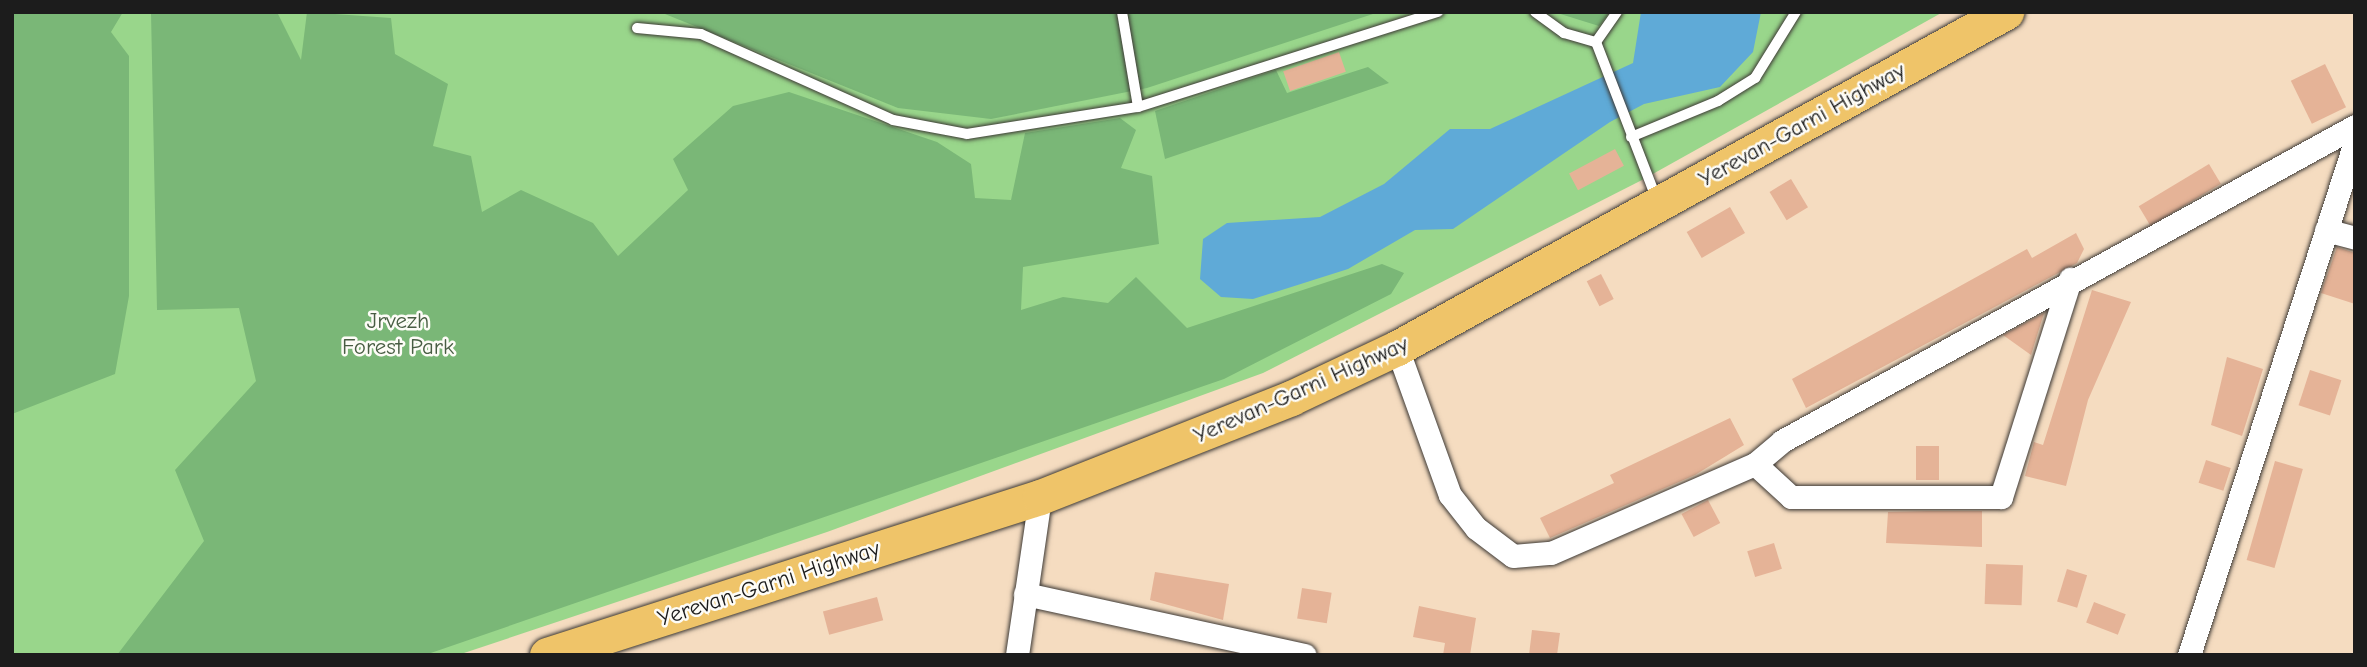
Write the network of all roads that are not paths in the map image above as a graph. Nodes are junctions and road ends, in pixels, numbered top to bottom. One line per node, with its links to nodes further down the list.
1 (1122, 12): 9 (lane)
2 (1438, 12): 9 (lane)
3 (1535, 12): 8 (lane)
4 (1617, 12): 8 (lane)
5 (1796, 12): 11 (lane)
6 (2006, 12): 13 (main road, Yerevan-Garni Highway)
7 (636, 28): 9 (lane)
8 (1596, 42): 11 (lane)
9 (1138, 107)
10 (2355, 126): 16 (street)
11 (1631, 137): 13 (lane)
12 (2355, 142): 14 (street)
13 (1660, 205): 17 (main road, Yerevan-Garni Highway)
14 (2326, 230): 15 (street); 24 (street)
15 (2355, 238)
16 (2070, 279): 18 (street); 18 (street)
17 (1397, 348): 18 (street); 19 (main road, Yerevan-Garni Highway)
18 (1755, 464)
19 (1040, 497): 20 (street); 21 (main road, Yerevan-Garni Highway)
20 (1025, 594): 22 (street); 23 (street)
21 (547, 655)
22 (1017, 655)
23 (1304, 655)
24 (2189, 655)

